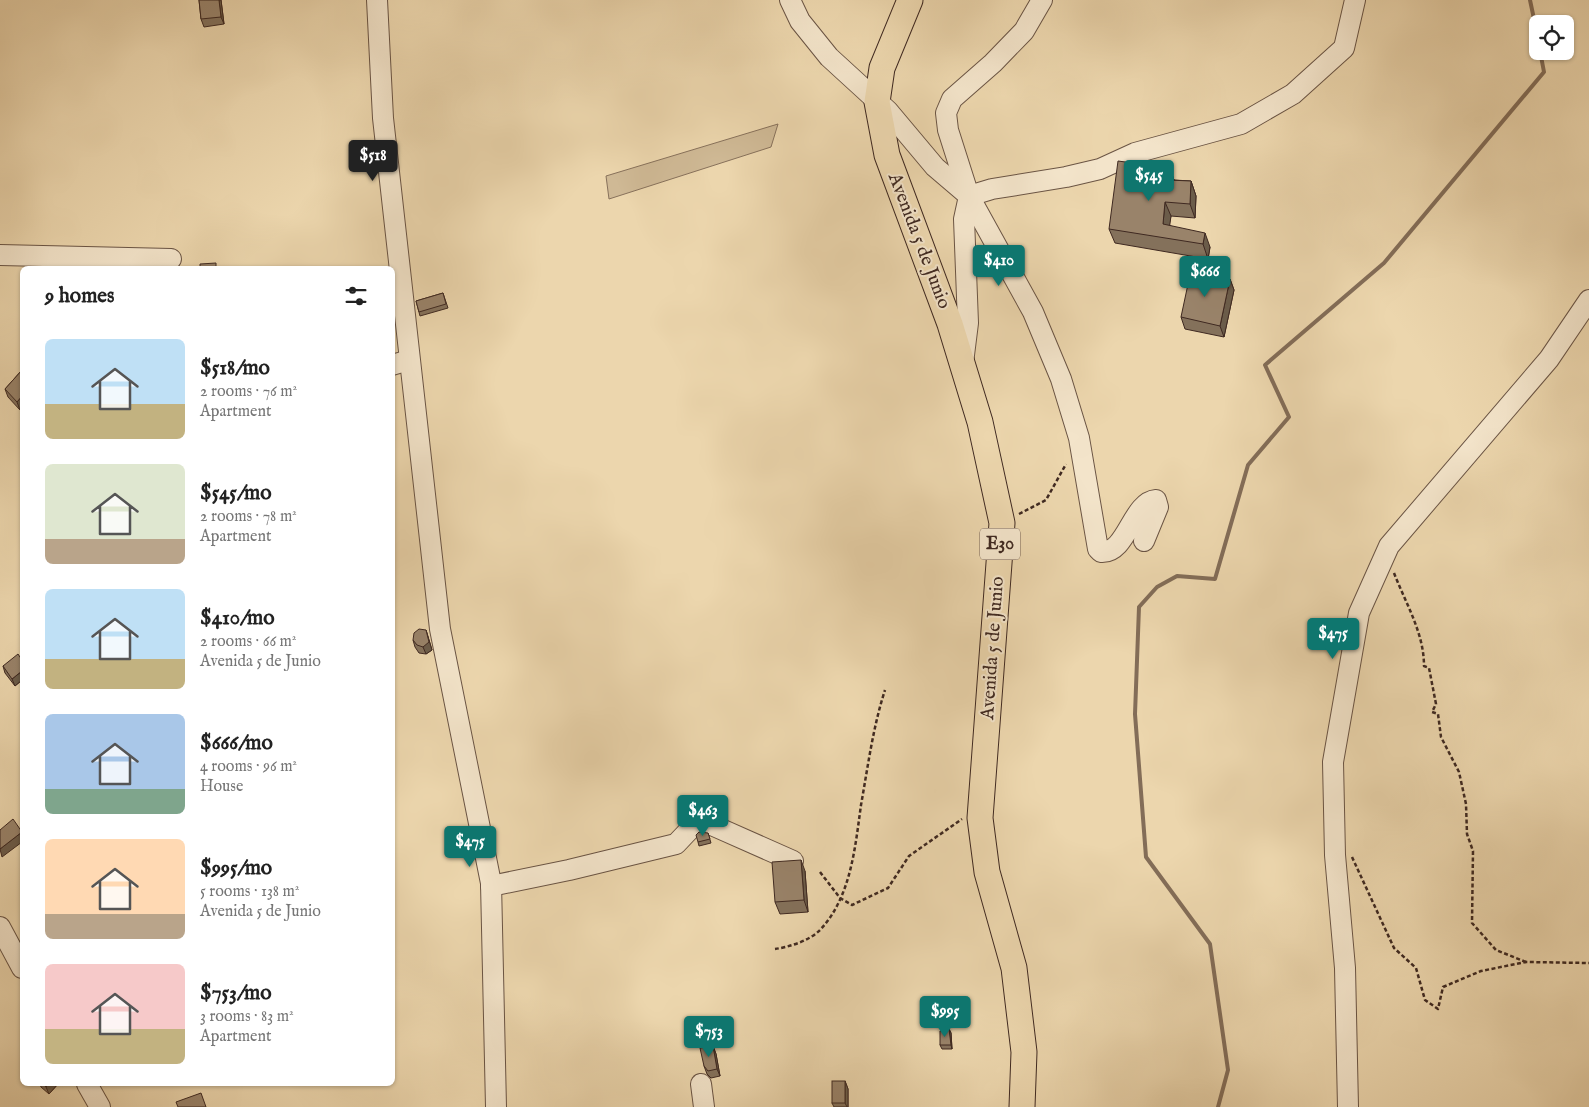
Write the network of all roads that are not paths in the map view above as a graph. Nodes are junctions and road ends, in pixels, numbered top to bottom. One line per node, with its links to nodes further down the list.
1 (377, 0): 10 (street)
2 (790, 0): 6 (street)
3 (910, 0): 6 (main road, Avenida 5 de Junio / E30)
4 (1042, 0): 7 (street)
5 (1355, 0): 7 (street)
6 (877, 102): 7 (street); 14 (main road, Avenida 5 de Junio / E30)
7 (969, 196): 14 (street); 15 (street)
8 (0, 255): 9 (street)
9 (171, 259)
10 (394, 266)
11 (395, 281): 13 (street)
12 (1589, 300): 26 (street)
13 (401, 362): 17 (street)
14 (963, 366): 25 (main road, Avenida 5 de Junio / E30)
15 (1144, 541)
16 (793, 861): 17 (street)
17 (491, 886): 23 (street)
18 (0, 927): 19 (street)
19 (20, 964)
20 (701, 1084): 24 (street)
21 (88, 1086): 22 (street)
22 (100, 1107)
23 (496, 1107)
24 (704, 1107)
25 (1022, 1107)
26 (1348, 1107)

